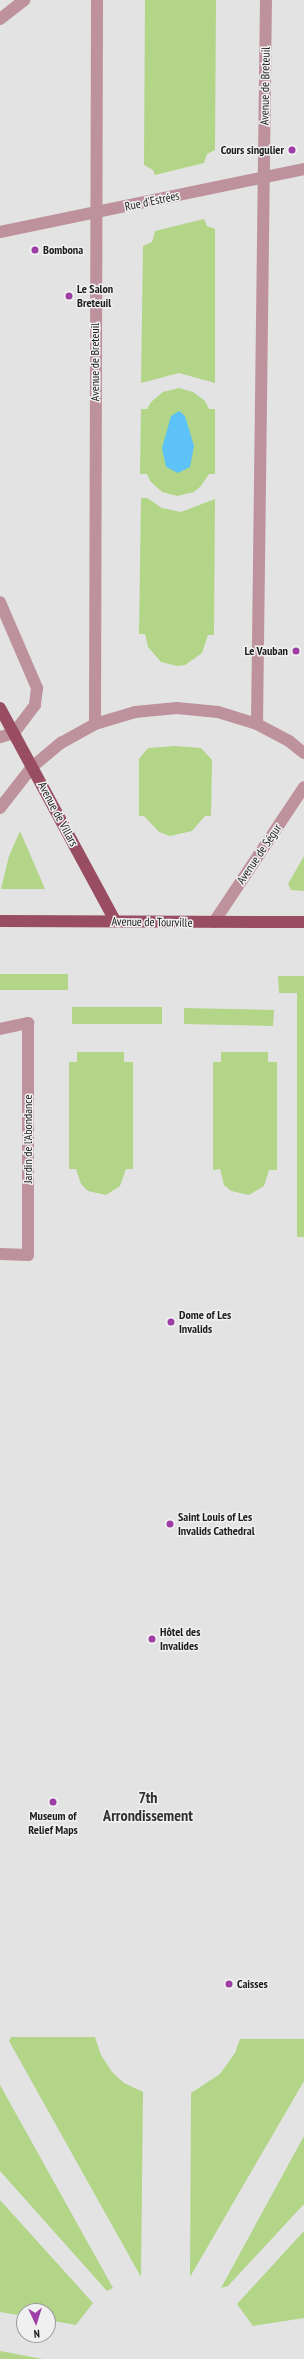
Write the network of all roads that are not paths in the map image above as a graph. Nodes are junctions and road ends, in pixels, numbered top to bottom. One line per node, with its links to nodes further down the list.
1 (24, 0): 4 (street)
2 (97, 0): 7 (street, Avenue de Breteuil)
3 (266, 0): 6 (street, Avenue de Breteuil)
4 (0, 19)
5 (304, 169): 6 (street, Rue d'Estrées)
6 (264, 177): 7 (street, Rue d'Estrées); 12 (street, Avenue de Breteuil)
7 (95, 212): 8 (street, Rue d'Estrées); 11 (street, Avenue de Breteuil)
8 (0, 232)
9 (0, 602): 13 (street)
10 (0, 708): 13 (main road, Avenue de Villars)
11 (95, 724): 12 (street); 16 (street)
12 (257, 724): 15 (street)
13 (14, 733): 14 (street); 16 (main road, Avenue de Villars)
14 (0, 738)
15 (304, 753)
16 (32, 767): 18 (street); 20 (main road, Avenue de Villars)
17 (304, 786): 21 (street, Avenue de Ségur)
18 (0, 808)
19 (0, 920): 20 (main road, Avenue de Tourville)
20 (115, 921): 21 (main road, Avenue de Tourville)
21 (214, 922): 22 (main road, Avenue de Tourville)
22 (304, 922)
23 (0, 1028): 24 (street, Jardin de l'Abondance)
24 (0, 1254)

